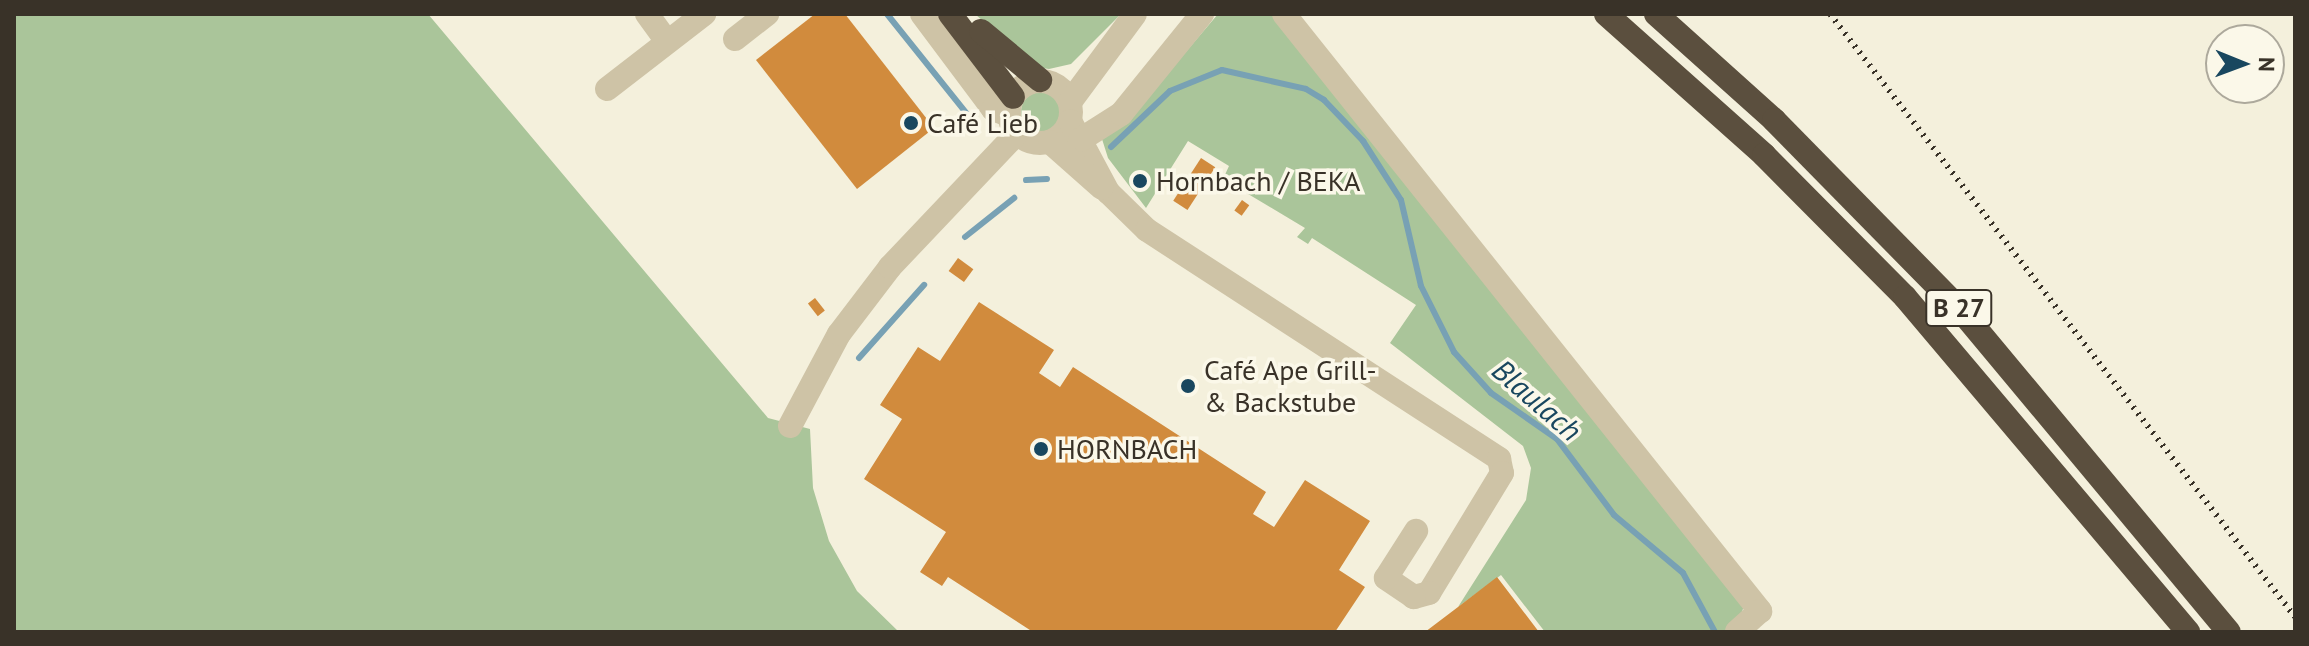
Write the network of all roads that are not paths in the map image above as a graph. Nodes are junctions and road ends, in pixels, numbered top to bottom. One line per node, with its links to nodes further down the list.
1 (647, 14): 15 (street)
2 (704, 14): 15 (street)
3 (767, 14): 13 (street)
4 (922, 14): 5 (street); 18 (street)
5 (933, 14)
6 (950, 14): 18 (highway)
7 (966, 14): 16 (highway)
8 (1135, 14): 14 (street)
9 (1202, 14): 19 (street)
10 (1284, 14): 24 (street)
11 (1606, 14): 25 (highway, B 27)
12 (1656, 14): 26 (highway, B 27)
13 (735, 39)
14 (1112, 40): 16 (street); 19 (street)
15 (667, 42): 17 (street)
16 (1046, 81): 18 (street); 19 (street)
17 (607, 89)
18 (1013, 115): 20 (street); 22 (street)
19 (1073, 121): 20 (street); 21 (street)
20 (1050, 142): 21 (street)
21 (1108, 192): 23 (street)
22 (790, 426)
23 (1416, 531)
24 (1737, 632)
25 (2188, 632)
26 (2229, 632)

